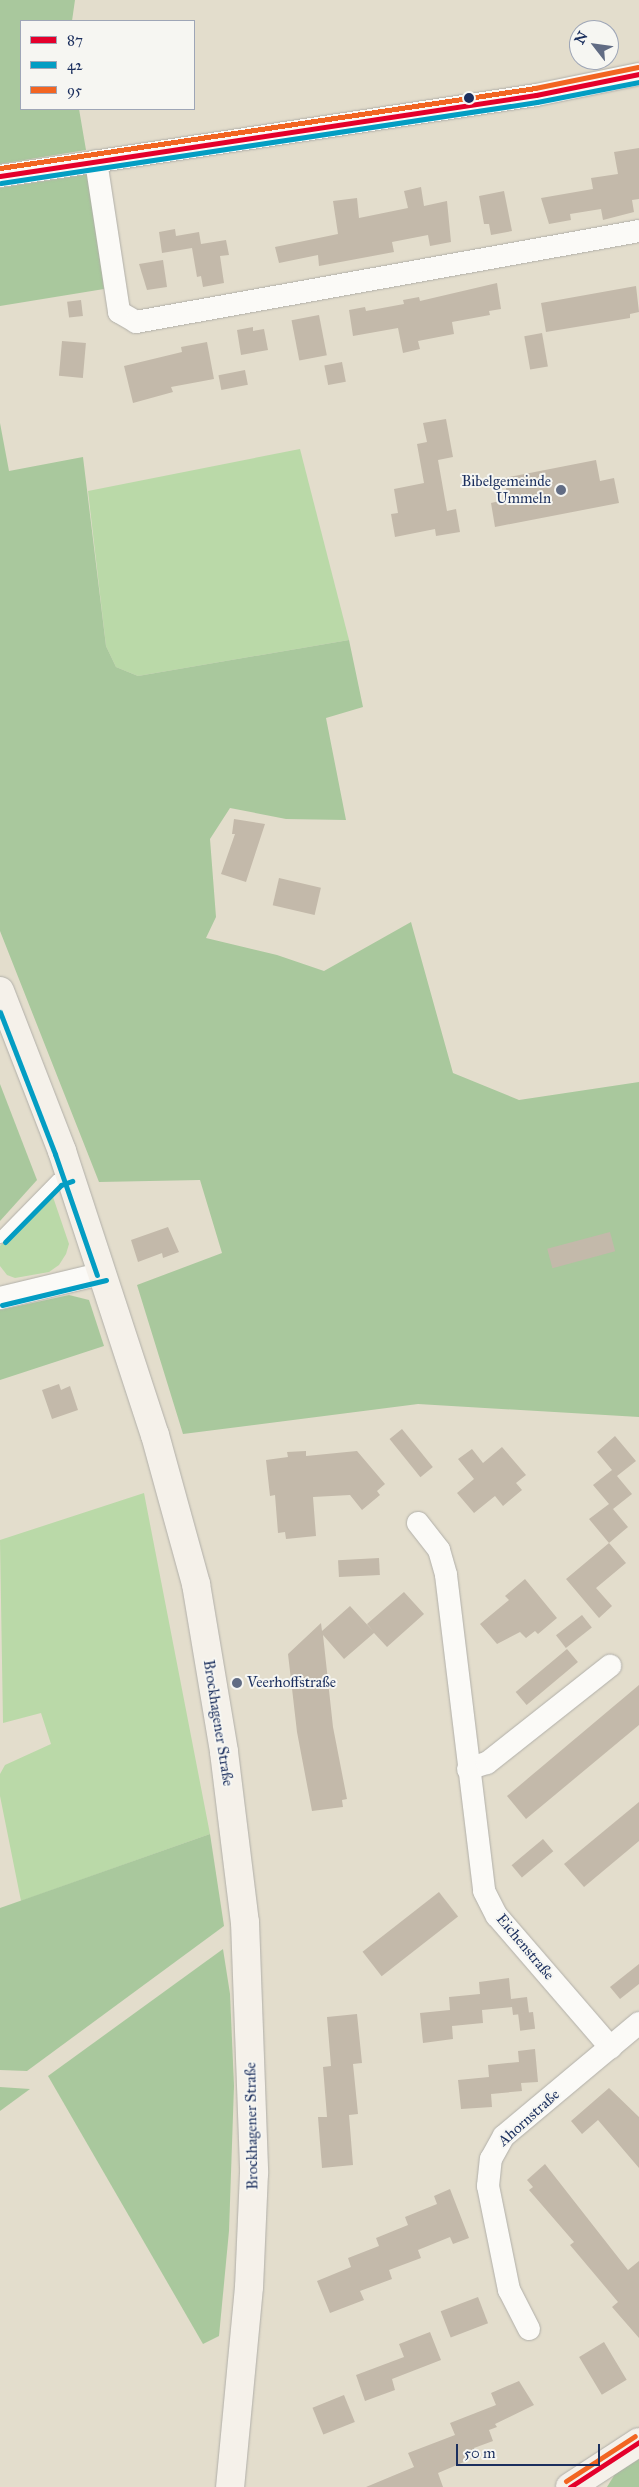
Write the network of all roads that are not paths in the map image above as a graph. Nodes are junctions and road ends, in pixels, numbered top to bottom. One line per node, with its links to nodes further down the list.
1 (639, 74): 2 (street)
2 (96, 161): 3 (street); 4 (street)
3 (0, 176)
4 (639, 231)
5 (0, 991): 6 (main road, Brockhagener Straße)
6 (69, 1174): 7 (lane); 8 (main road, Brockhagener Straße)
7 (0, 1237)
8 (104, 1273): 9 (street); 18 (main road, Brockhagener Straße)
9 (0, 1298)
10 (418, 1523): 12 (street, Eichenstraße)
11 (610, 1666): 12 (street)
12 (468, 1769): 14 (street, Eichenstraße)
13 (639, 2023): 14 (street, Ahornstraße)
14 (610, 2048): 15 (street, Ahornstraße)
15 (529, 2329)
16 (639, 2442): 17 (main road)
17 (578, 2485)
18 (230, 2487)

